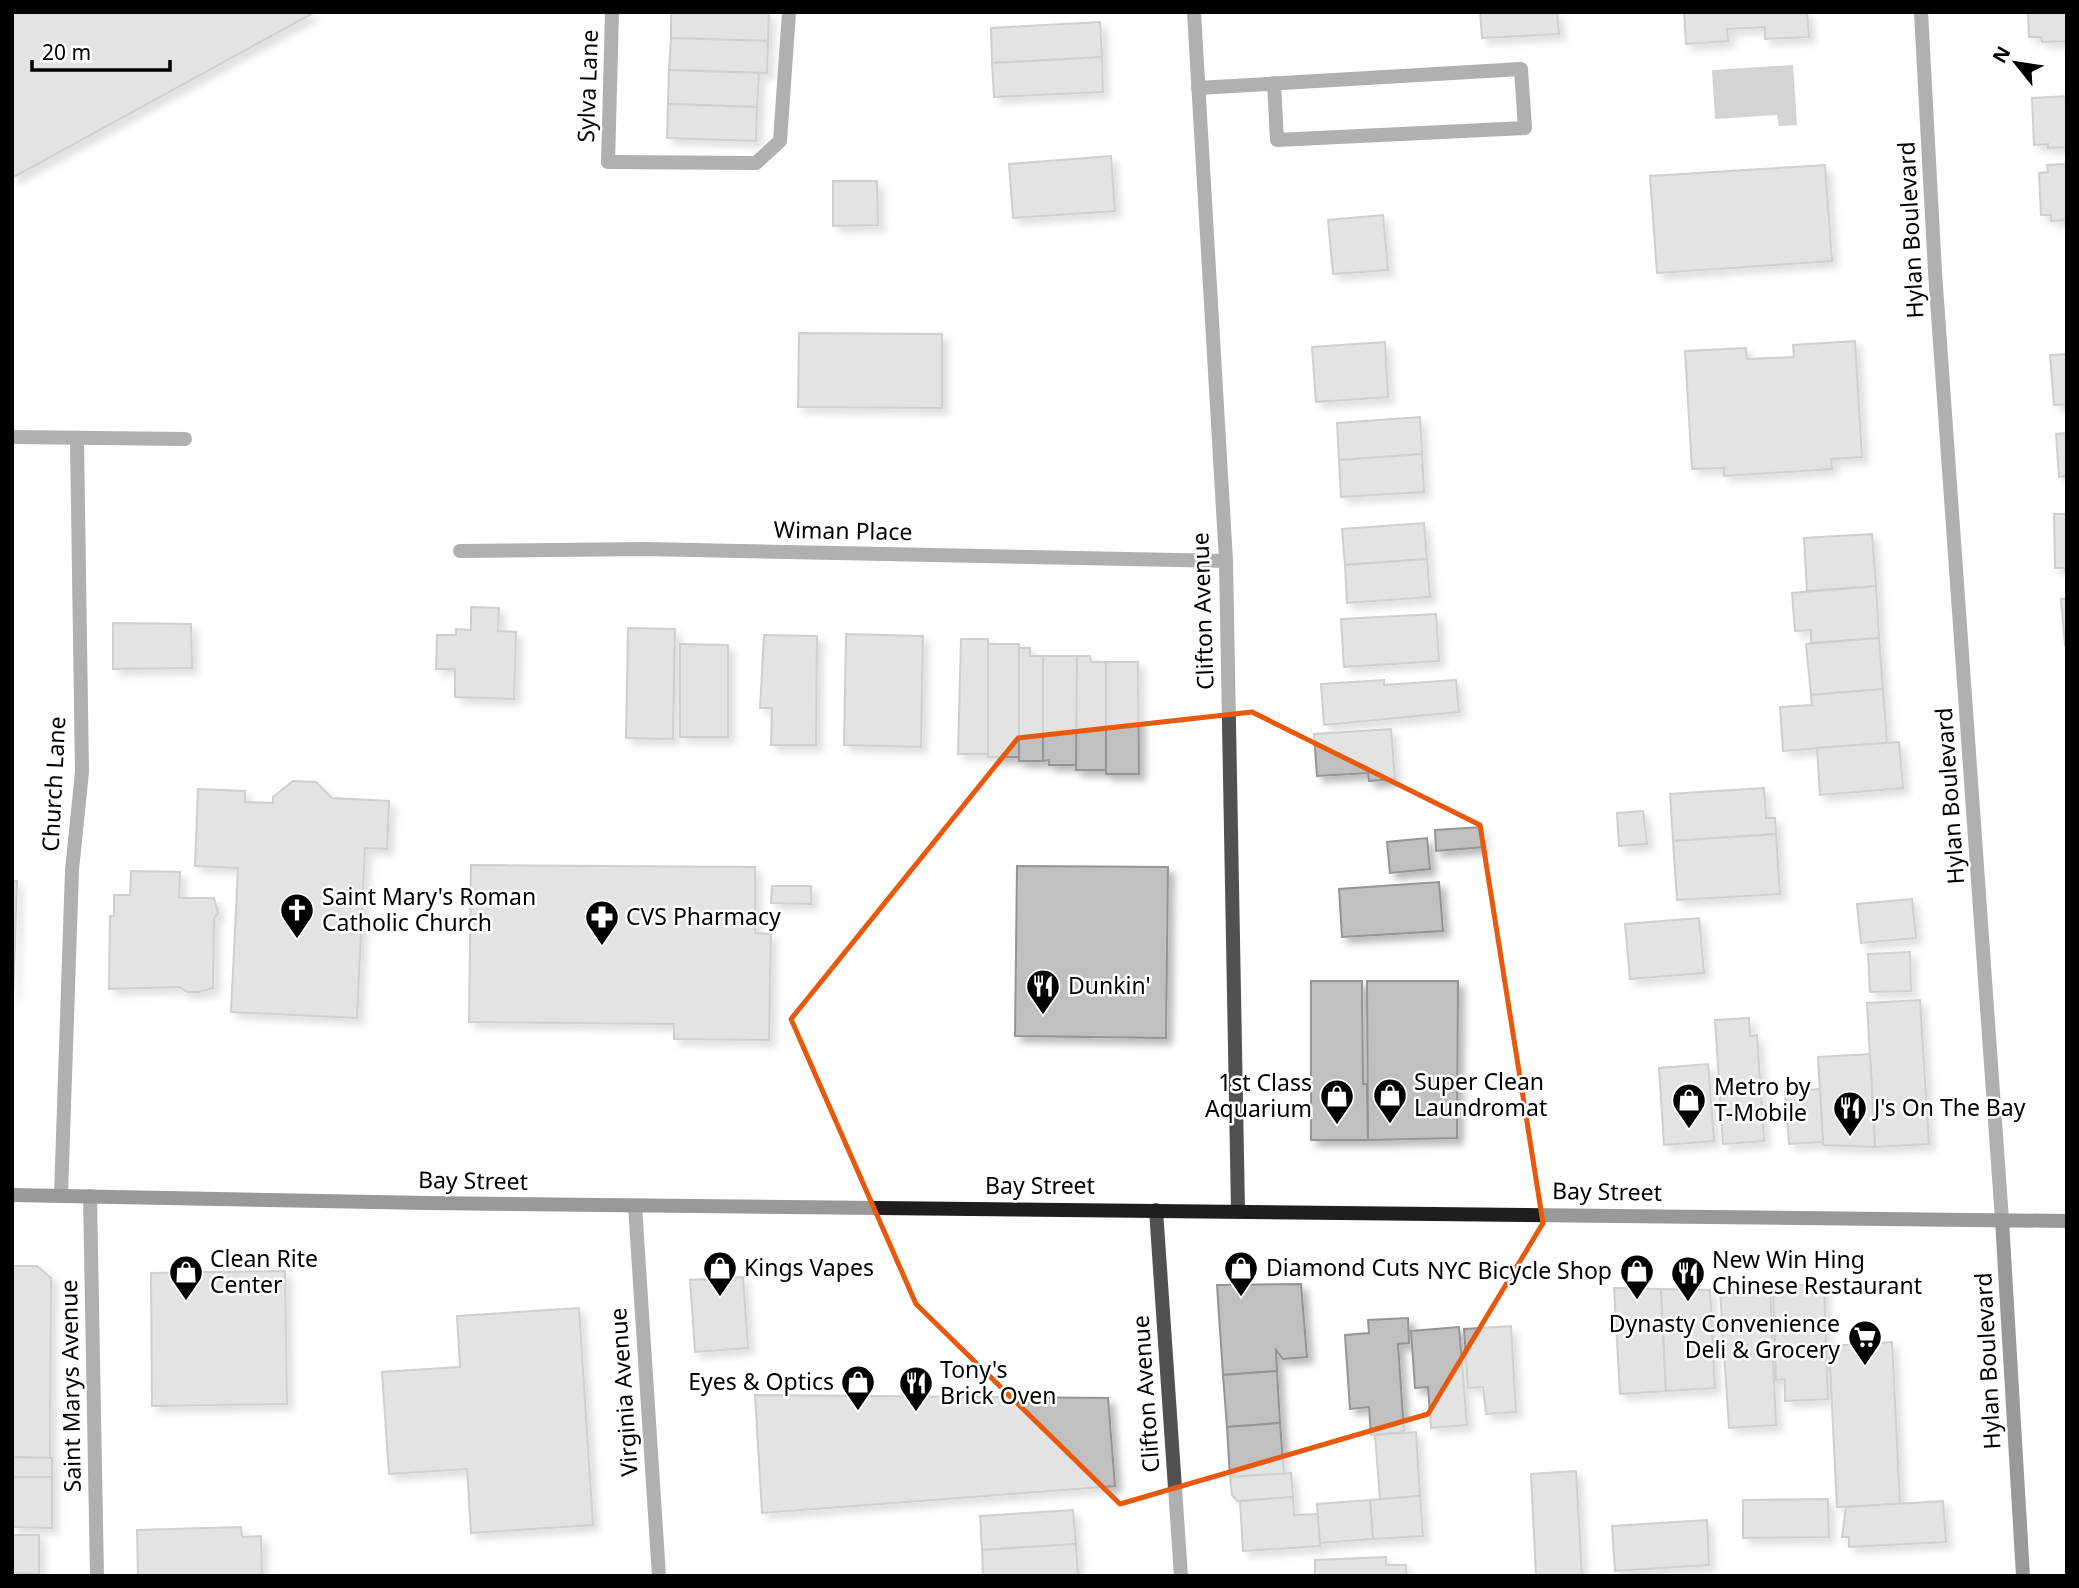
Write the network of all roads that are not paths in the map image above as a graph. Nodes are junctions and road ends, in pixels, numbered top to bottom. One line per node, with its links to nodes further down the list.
1 (612, 12): 2 (street, Sylva Lane)
2 (789, 12)
3 (1194, 12): 6 (street, Clifton Avenue)
4 (1921, 12): 18 (street, Hylan Boulevard)
5 (1274, 83): 5 (street); 6 (street)
6 (1198, 88): 11 (street, Clifton Avenue)
7 (12, 437): 9 (street)
8 (185, 439): 9 (street)
9 (77, 440): 13 (street, Church Lane)
10 (460, 551): 11 (street, Wiman Place)
11 (1226, 561): 17 (street, Clifton Avenue)
12 (12, 1195): 13 (main road, Bay Street)
13 (61, 1195): 14 (main road, Bay Street)
14 (90, 1196): 15 (main road, Bay Street); 20 (street, Saint Marys Avenue)
15 (635, 1206): 16 (main road, Bay Street); 21 (street, Virginia Avenue)
16 (1156, 1210): 17 (main road, Bay Street); 22 (street, Clifton Avenue)
17 (1238, 1210): 18 (main road, Bay Street)
18 (2002, 1220): 19 (main road, Bay Street); 23 (main road, Hylan Boulevard)
19 (2067, 1221)
20 (97, 1576)
21 (659, 1576)
22 (1181, 1576)
23 (2023, 1576)

